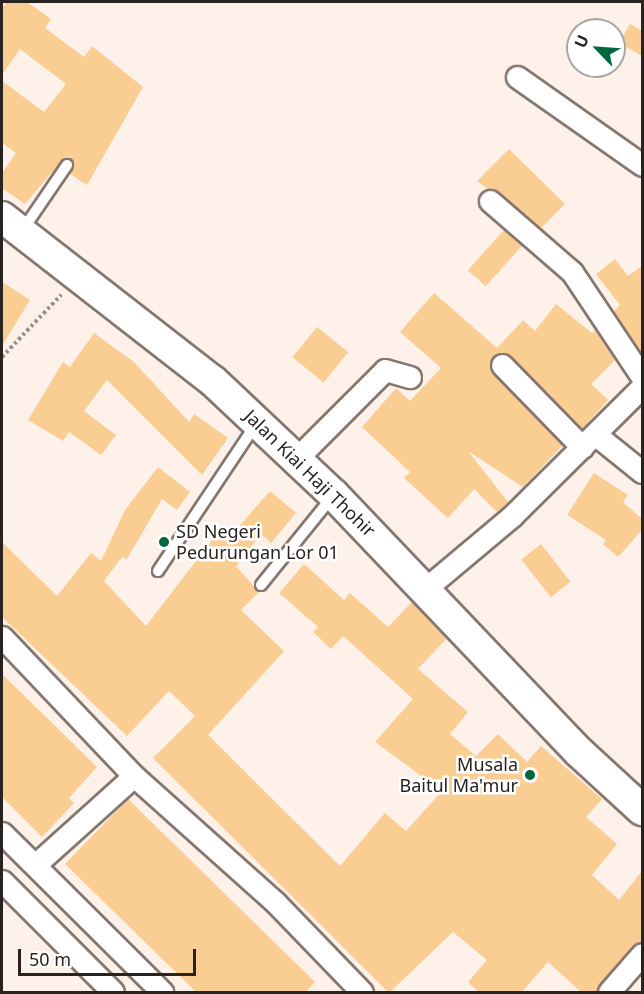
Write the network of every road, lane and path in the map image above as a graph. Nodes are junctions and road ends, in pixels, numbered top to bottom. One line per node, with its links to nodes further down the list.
1 (517, 77): 3 (street)
2 (67, 165): 5 (lane)
3 (642, 165)
4 (490, 201): 10 (street)
5 (12, 224): 6 (street, Jalan Kiai Haji Thohir)
6 (78, 277): 7 (path); 12 (street, Jalan Kiai Haji Thohir)
7 (2, 357)
8 (502, 365): 13 (street)
9 (410, 377): 14 (street)
10 (642, 377)
11 (642, 387): 13 (street)
12 (257, 422): 14 (street, Jalan Kiai Haji Thohir); 17 (lane)
13 (589, 441): 15 (street); 19 (street)
14 (297, 458): 16 (street, Jalan Kiai Haji Thohir)
15 (642, 472)
16 (334, 495): 18 (lane); 19 (street, Jalan Kiai Haji Thohir)
17 (158, 571)
18 (261, 585)
19 (425, 589): 22 (street, Jalan Kiai Haji Thohir)
20 (2, 637): 21 (street)
21 (134, 776): 24 (street); 27 (street)
22 (642, 810)
23 (2, 833): 24 (street)
24 (35, 865): 29 (street)
25 (2, 881): 28 (street)
26 (642, 954): 30 (street)
27 (358, 992)
28 (113, 993)
29 (162, 993)
30 (609, 993)

